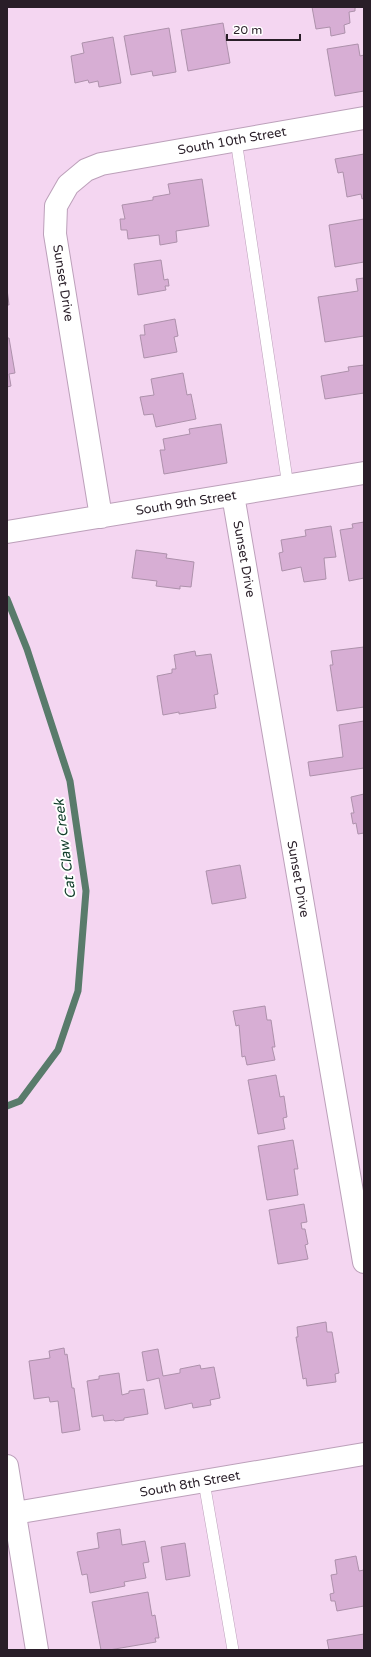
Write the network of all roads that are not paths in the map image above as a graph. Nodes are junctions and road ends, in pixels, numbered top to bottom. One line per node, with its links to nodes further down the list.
1 (364, 118): 2 (street, South 10th Street)
2 (236, 140): 3 (street, South 10th Street); 5 (lane)
3 (101, 164): 7 (street, Sunset Drive)
4 (364, 473): 5 (street, South 9th Street)
5 (288, 486): 6 (street, South 9th Street)
6 (233, 495): 7 (street, South 9th Street); 9 (street, Sunset Drive)
7 (101, 516): 8 (street, South 9th Street)
8 (7, 532)
9 (364, 1262)
10 (364, 1454): 12 (street, South 8th Street)
11 (7, 1466): 13 (street)
12 (204, 1482): 13 (street, South 8th Street); 15 (lane)
13 (15, 1513): 14 (street)
14 (37, 1650)
15 (233, 1650)

